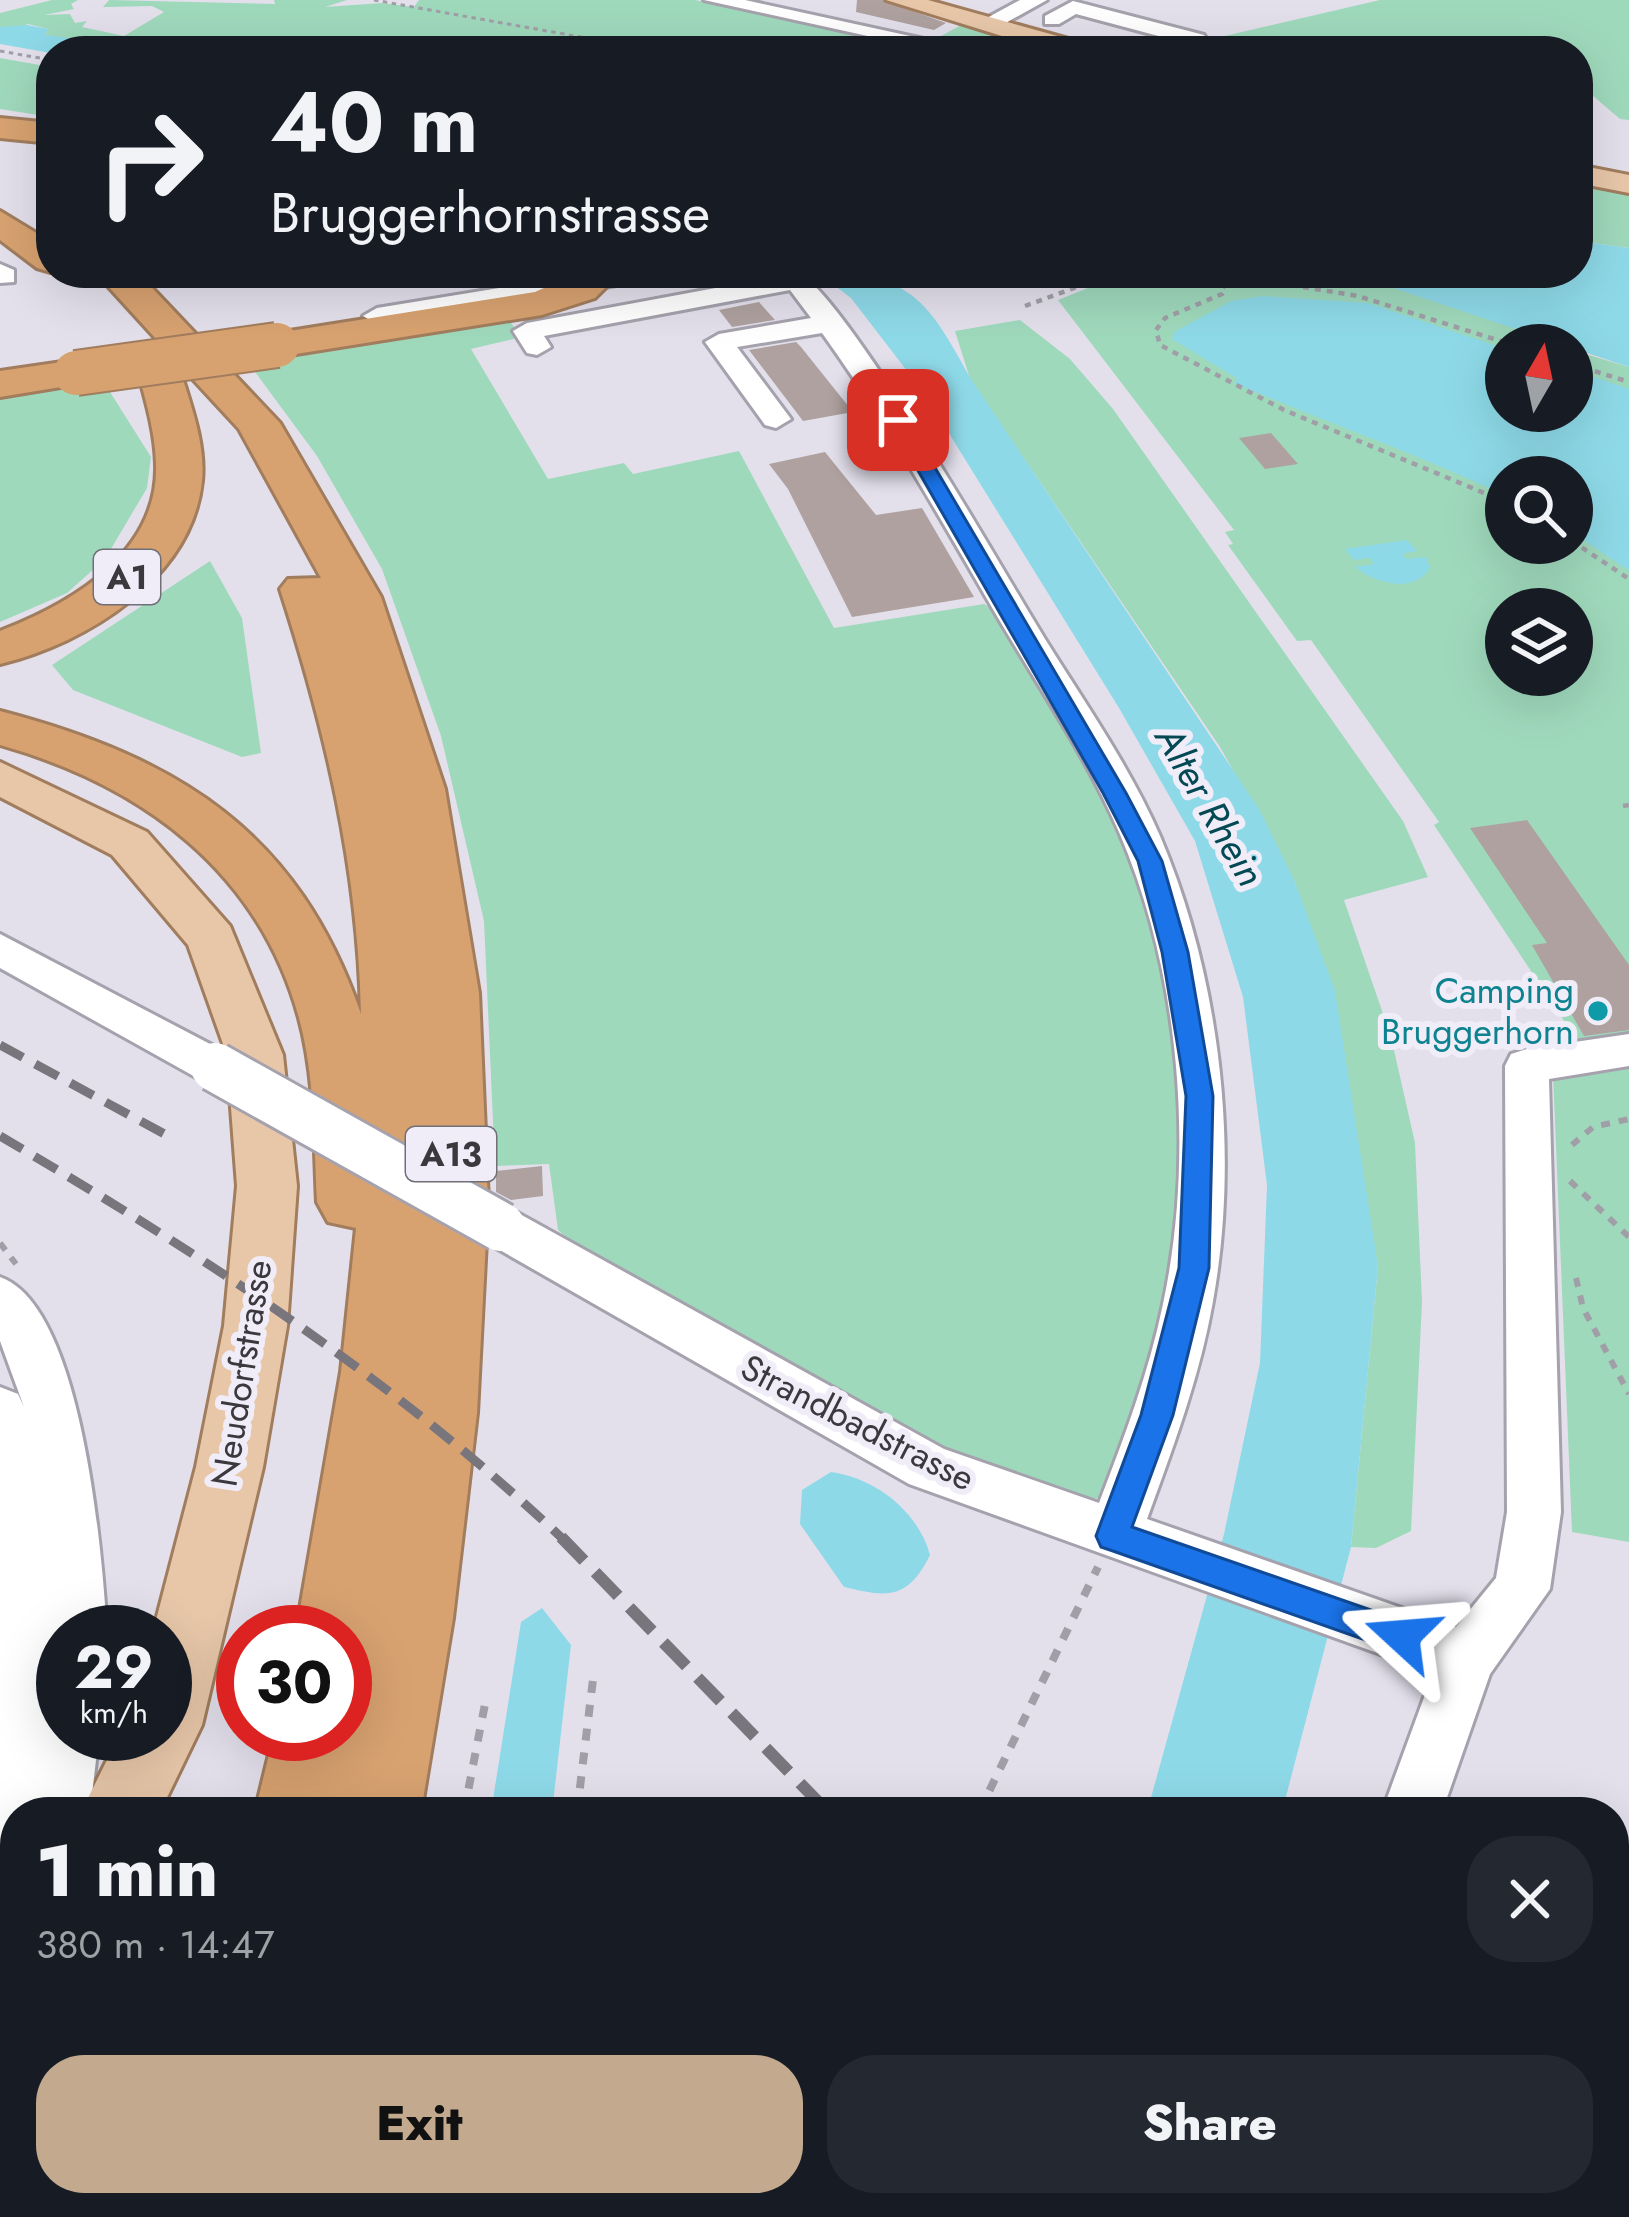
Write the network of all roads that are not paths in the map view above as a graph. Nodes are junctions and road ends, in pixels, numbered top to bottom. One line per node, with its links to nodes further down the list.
1 (714, 0): 6 (street)
2 (899, 0): 5 (main road)
3 (1037, 0): 5 (street)
4 (1079, 3): 8 (street); 9 (street)
5 (985, 25): 7 (main road)
6 (893, 36)
7 (1025, 36)
8 (1110, 36)
9 (1182, 36)
10 (0, 128): 11 (highway)
11 (36, 132)
12 (1593, 177): 13 (main road)
13 (1629, 184)
14 (0, 189): 15 (highway)
15 (36, 213)
16 (0, 222): 17 (highway)
17 (36, 249)
18 (84, 288): 32 (highway)
19 (131, 288): 34 (highway)
20 (167, 288): 34 (highway, A13)
21 (474, 288): 28 (highway)
22 (525, 288): 28 (street)
23 (568, 288): 27 (highway)
24 (639, 288): 27 (street)
25 (759, 288): 31 (street)
26 (803, 288): 29 (street)
27 (542, 304): 30 (highway)
28 (377, 316): 30 (highway)
29 (831, 323): 37 (street); 46 (street)
30 (272, 339): 33 (highway, bridge)
31 (537, 346)
32 (154, 352): 38 (highway, A1); 45 (highway, A13)
33 (70, 367): 35 (highway); 36 (highway)
34 (213, 367): 60 (highway, A13)
35 (0, 371)
36 (0, 384)
37 (776, 419)
38 (0, 649)
39 (0, 728): 45 (highway, A13)
40 (0, 777): 49 (main road, Neudorfstrasse)
41 (0, 950): 46 (street, Strandbadstrasse, bridge)
42 (1629, 1050): 50 (street)
43 (0, 1298): 47 (street)
44 (0, 1410): 55 (street)
45 (370, 1426): 48 (highway, A13)
46 (1127, 1540): 50 (street, Strandbadstrasse)
47 (77, 1605)
48 (341, 1605)
49 (192, 1616)
50 (1467, 1658): 61 (street)
51 (67, 1761): 56 (street)
52 (147, 1761): 57 (main road, Neudorfstrasse)
53 (157, 1761): 58 (main road, Neudorfstrasse)
54 (310, 1761): 59 (highway)
55 (6, 1797)
56 (62, 1797)
57 (127, 1797)
58 (151, 1797)
59 (302, 1797)
60 (379, 1797)
61 (1417, 1797)

